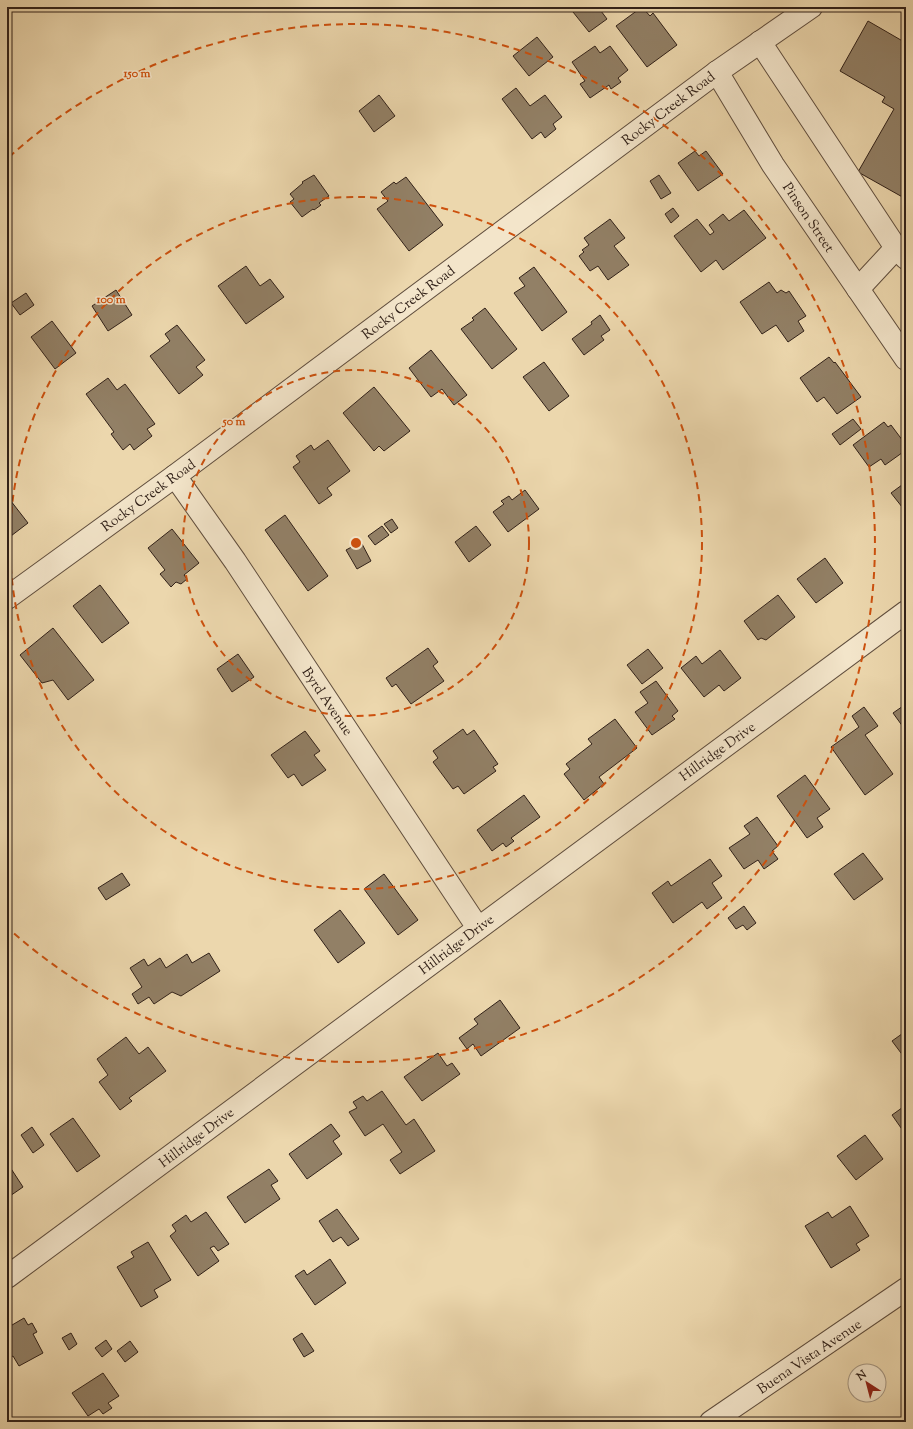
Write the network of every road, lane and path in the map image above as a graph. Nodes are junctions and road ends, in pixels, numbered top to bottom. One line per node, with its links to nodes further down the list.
1 (811, 7): 2 (street, Rocky Creek Road)
2 (760, 42): 3 (street, Rocky Creek Road); 4 (street)
3 (717, 72): 5 (street, Pinson Street); 7 (street, Rocky Creek Road)
4 (901, 254): 5 (street)
5 (858, 289): 6 (street, Pinson Street)
6 (906, 359)
7 (175, 476): 8 (street, Rocky Creek Road); 10 (street, Byrd Avenue)
8 (7, 598)
9 (906, 612): 10 (street, Hillridge Drive)
10 (478, 928): 11 (street, Hillridge Drive)
11 (7, 1277)
12 (906, 1289): 13 (street, Buena Vista Avenue)
13 (711, 1422)

